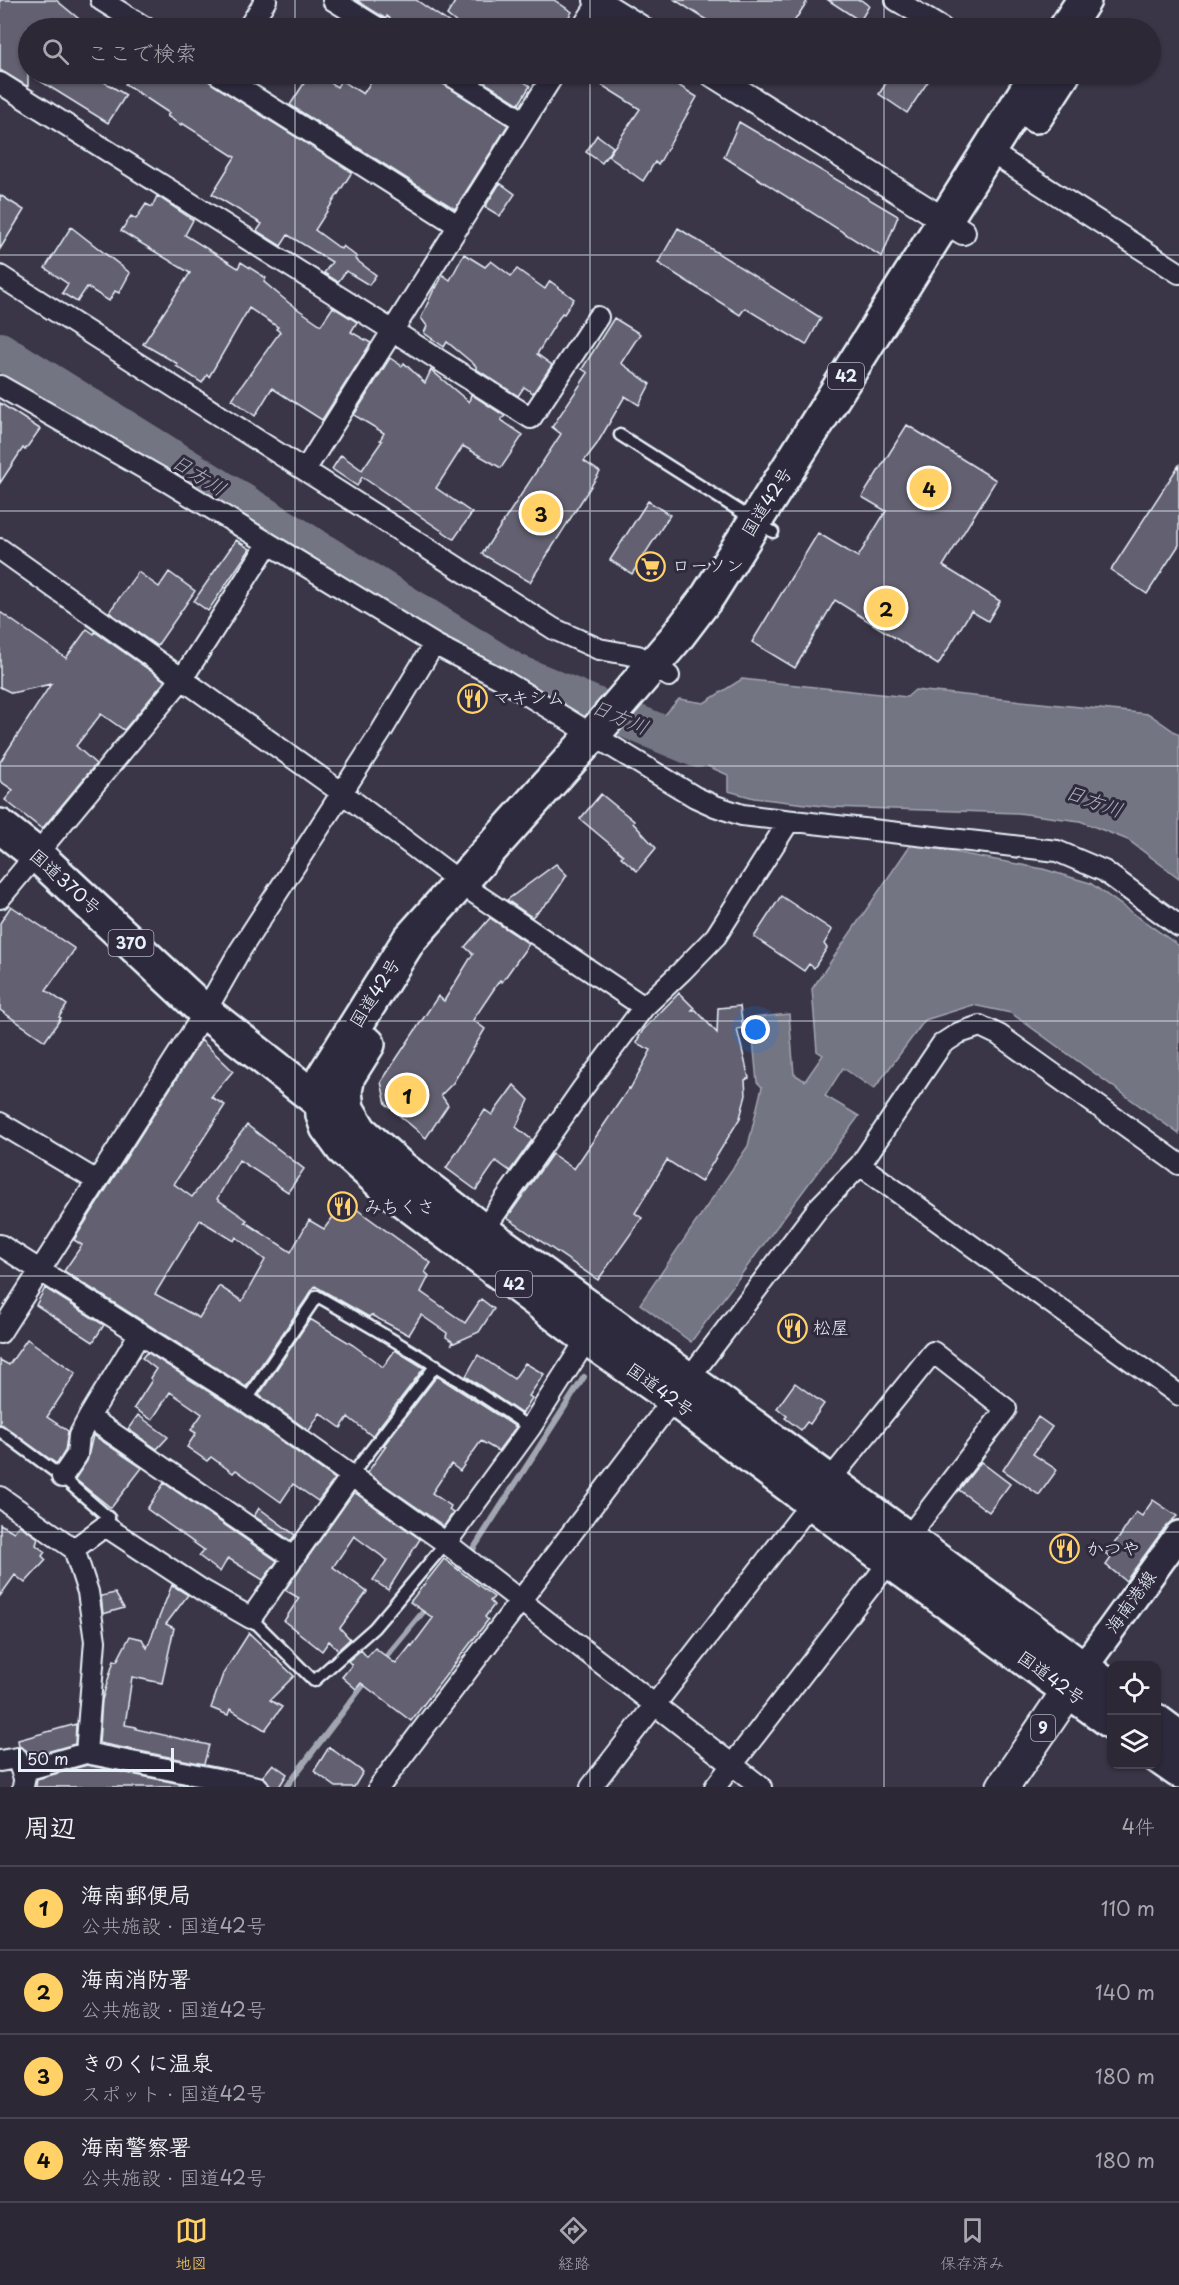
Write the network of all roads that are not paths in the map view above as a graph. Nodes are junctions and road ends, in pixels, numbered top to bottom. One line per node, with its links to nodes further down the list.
1 (101, 0): 8 (street)
2 (266, 0): 9 (street)
3 (333, 0): 10 (street)
4 (896, 0): 13 (street)
5 (1084, 0): 14 (highway)
6 (1109, 0): 15 (highway)
7 (598, 1): 11 (street); 12 (street)
8 (130, 18)
9 (254, 18)
10 (362, 18)
11 (588, 18)
12 (625, 18)
13 (926, 18)
14 (1072, 18)
15 (1097, 18)
16 (0, 83): 29 (street)
17 (236, 84): 24 (street)
18 (464, 84): 22 (street)
19 (548, 84): 22 (street)
20 (728, 84): 25 (street)
21 (1037, 84): 23 (highway, 国道42号 / 42)
22 (524, 121): 24 (street)
23 (998, 157): 25 (highway, 国道42号 / 42); 26 (street)
24 (459, 226): 29 (street)
25 (953, 226): 33 (highway, 国道42号 / 42)
26 (1179, 273)
27 (0, 276): 32 (street)
28 (598, 317): 29 (street)
29 (393, 330): 32 (street)
30 (0, 386): 34 (street)
31 (620, 435): 33 (lane)
32 (305, 470): 37 (street)
33 (764, 526): 37 (highway, 国道42号 / 42)
34 (268, 544): 36 (street); 38 (street)
35 (0, 549): 38 (street)
36 (434, 644): 39 (street); 40 (street)
37 (658, 674): 39 (highway, 国道42号 / 42)
38 (182, 679): 40 (street); 43 (street)
39 (603, 737): 41 (street); 44 (highway, 国道42号 / 42)
40 (341, 792): 44 (street); 48 (street)
41 (789, 821): 46 (street); 47 (street)
42 (0, 826): 43 (highway, 国道370号 / 370)
43 (37, 855): 45 (street); 48 (highway, 国道370号 / 370)
44 (468, 887): 47 (street); 49 (highway, 国道42号 / 42); 53 (highway, 国道42号 / 42)
45 (0, 898)
46 (1179, 926)
47 (644, 1007): 57 (street)
48 (205, 1012): 50 (highway, 国道370号 / 370); 56 (street)
49 (343, 1044): 50 (highway, 国道370号 / 370); 51 (highway, 国道42号 / 42)
50 (262, 1058): 51 (highway, 国道370号 / 370); 53 (highway, 国道370号 / 370)
51 (320, 1102): 53 (highway, 国道370号 / 370)
52 (0, 1123): 56 (street)
53 (361, 1149): 57 (highway, 国道42号 / 42)
54 (1179, 1164): 55 (street)
55 (860, 1166): 64 (street); 65 (street)
56 (97, 1181): 59 (street)
57 (476, 1241): 60 (highway, 国道42号 / 42)
58 (0, 1245): 59 (street)
59 (40, 1270): 61 (street); 62 (street)
60 (594, 1328): 64 (highway, 国道42号 / 42); 68 (street)
61 (0, 1333)
62 (140, 1334): 66 (street); 67 (street)
63 (436, 1365): 66 (lane); 68 (lane); 70 (lane)
64 (681, 1390): 72 (highway, 国道42号 / 42); 80 (street)
65 (1179, 1395)
66 (246, 1401): 70 (street)
67 (89, 1418): 71 (street); 79 (street)
68 (530, 1428): 75 (street)
69 (0, 1431): 71 (lane)
70 (351, 1476): 75 (street); 79 (street)
71 (62, 1477): 74 (lane)
72 (821, 1492): 78 (highway, 国道42号 / 42); 78 (street); 84 (street)
73 (0, 1497): 77 (street)
74 (105, 1526): 77 (street); 81 (street)
75 (446, 1543): 80 (street); 81 (lane)
76 (1176, 1544): 82 (main road, 海南港線)
77 (74, 1549): 88 (street)
78 (898, 1550): 82 (highway, 国道42号 / 42); 91 (street)
79 (294, 1558): 81 (street)
80 (520, 1601): 84 (street); 95 (street)
81 (251, 1618)
82 (1076, 1679): 83 (highway, 国道42号 / 42); 85 (highway, 国道42号 / 42); 99 (main road, 9)
83 (1107, 1688)
84 (656, 1706): 91 (street); 96 (street)
85 (1107, 1716)
86 (1161, 1724): 87 (highway)
87 (1179, 1737)
88 (86, 1753): 93 (street); 94 (street)
89 (1161, 1758): 92 (highway)
90 (0, 1761): 93 (street)
91 (732, 1765): 97 (street); 98 (street)
92 (1179, 1771)
93 (24, 1783)
94 (258, 1787)
95 (379, 1787)
96 (591, 1787)
97 (715, 1787)
98 (762, 1787)
99 (1003, 1787)

